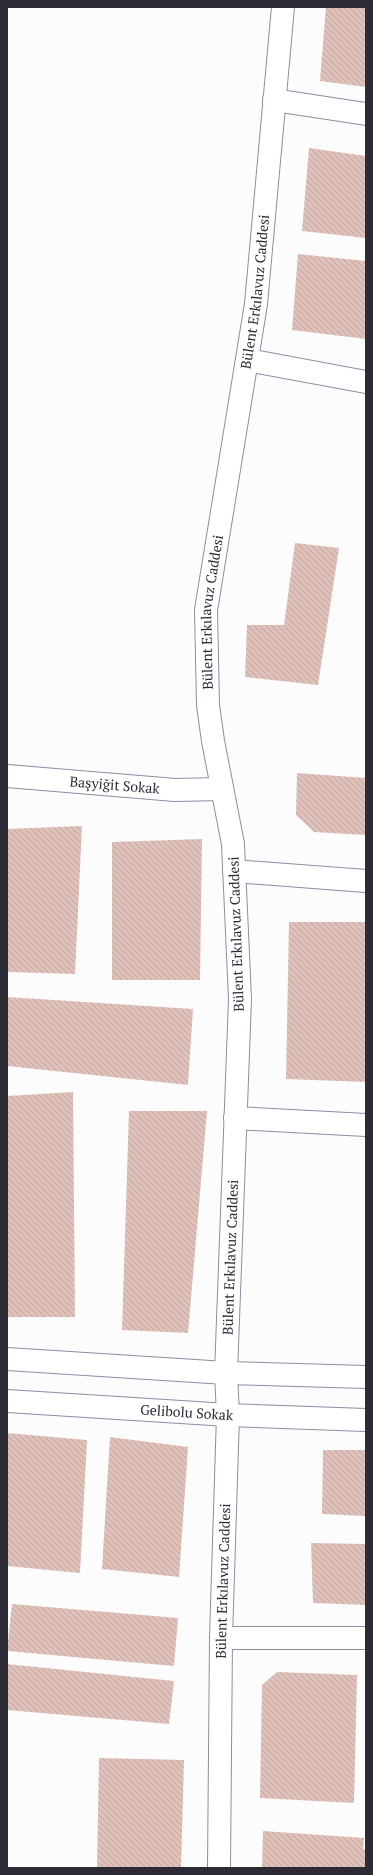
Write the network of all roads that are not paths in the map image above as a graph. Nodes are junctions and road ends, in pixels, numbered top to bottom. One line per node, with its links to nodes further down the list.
1 (283, 7): 2 (street, Bülent Erkılavuz Caddesi)
2 (274, 100): 3 (street); 4 (street, Bülent Erkılavuz Caddesi)
3 (366, 114)
4 (247, 360): 5 (street); 7 (street, Bülent Erkılavuz Caddesi)
5 (366, 382)
6 (7, 776): 7 (street, Başyiğit Sokak)
7 (222, 789): 8 (street, Bülent Erkılavuz Caddesi)
8 (234, 871): 9 (street); 10 (street, Bülent Erkılavuz Caddesi)
9 (366, 881)
10 (235, 1118): 11 (street); 13 (street, Bülent Erkılavuz Caddesi)
11 (366, 1125)
12 (7, 1359): 13 (street)
13 (226, 1373): 14 (street); 16 (street, Bülent Erkılavuz Caddesi)
14 (366, 1377)
15 (7, 1401): 16 (street, Gelibolu Sokak)
16 (228, 1415): 17 (street, Gelibolu Sokak); 18 (street, Bülent Erkılavuz Caddesi)
17 (366, 1420)
18 (221, 1638): 19 (street); 20 (street, Bülent Erkılavuz Caddesi)
19 (366, 1638)
20 (219, 1868)

